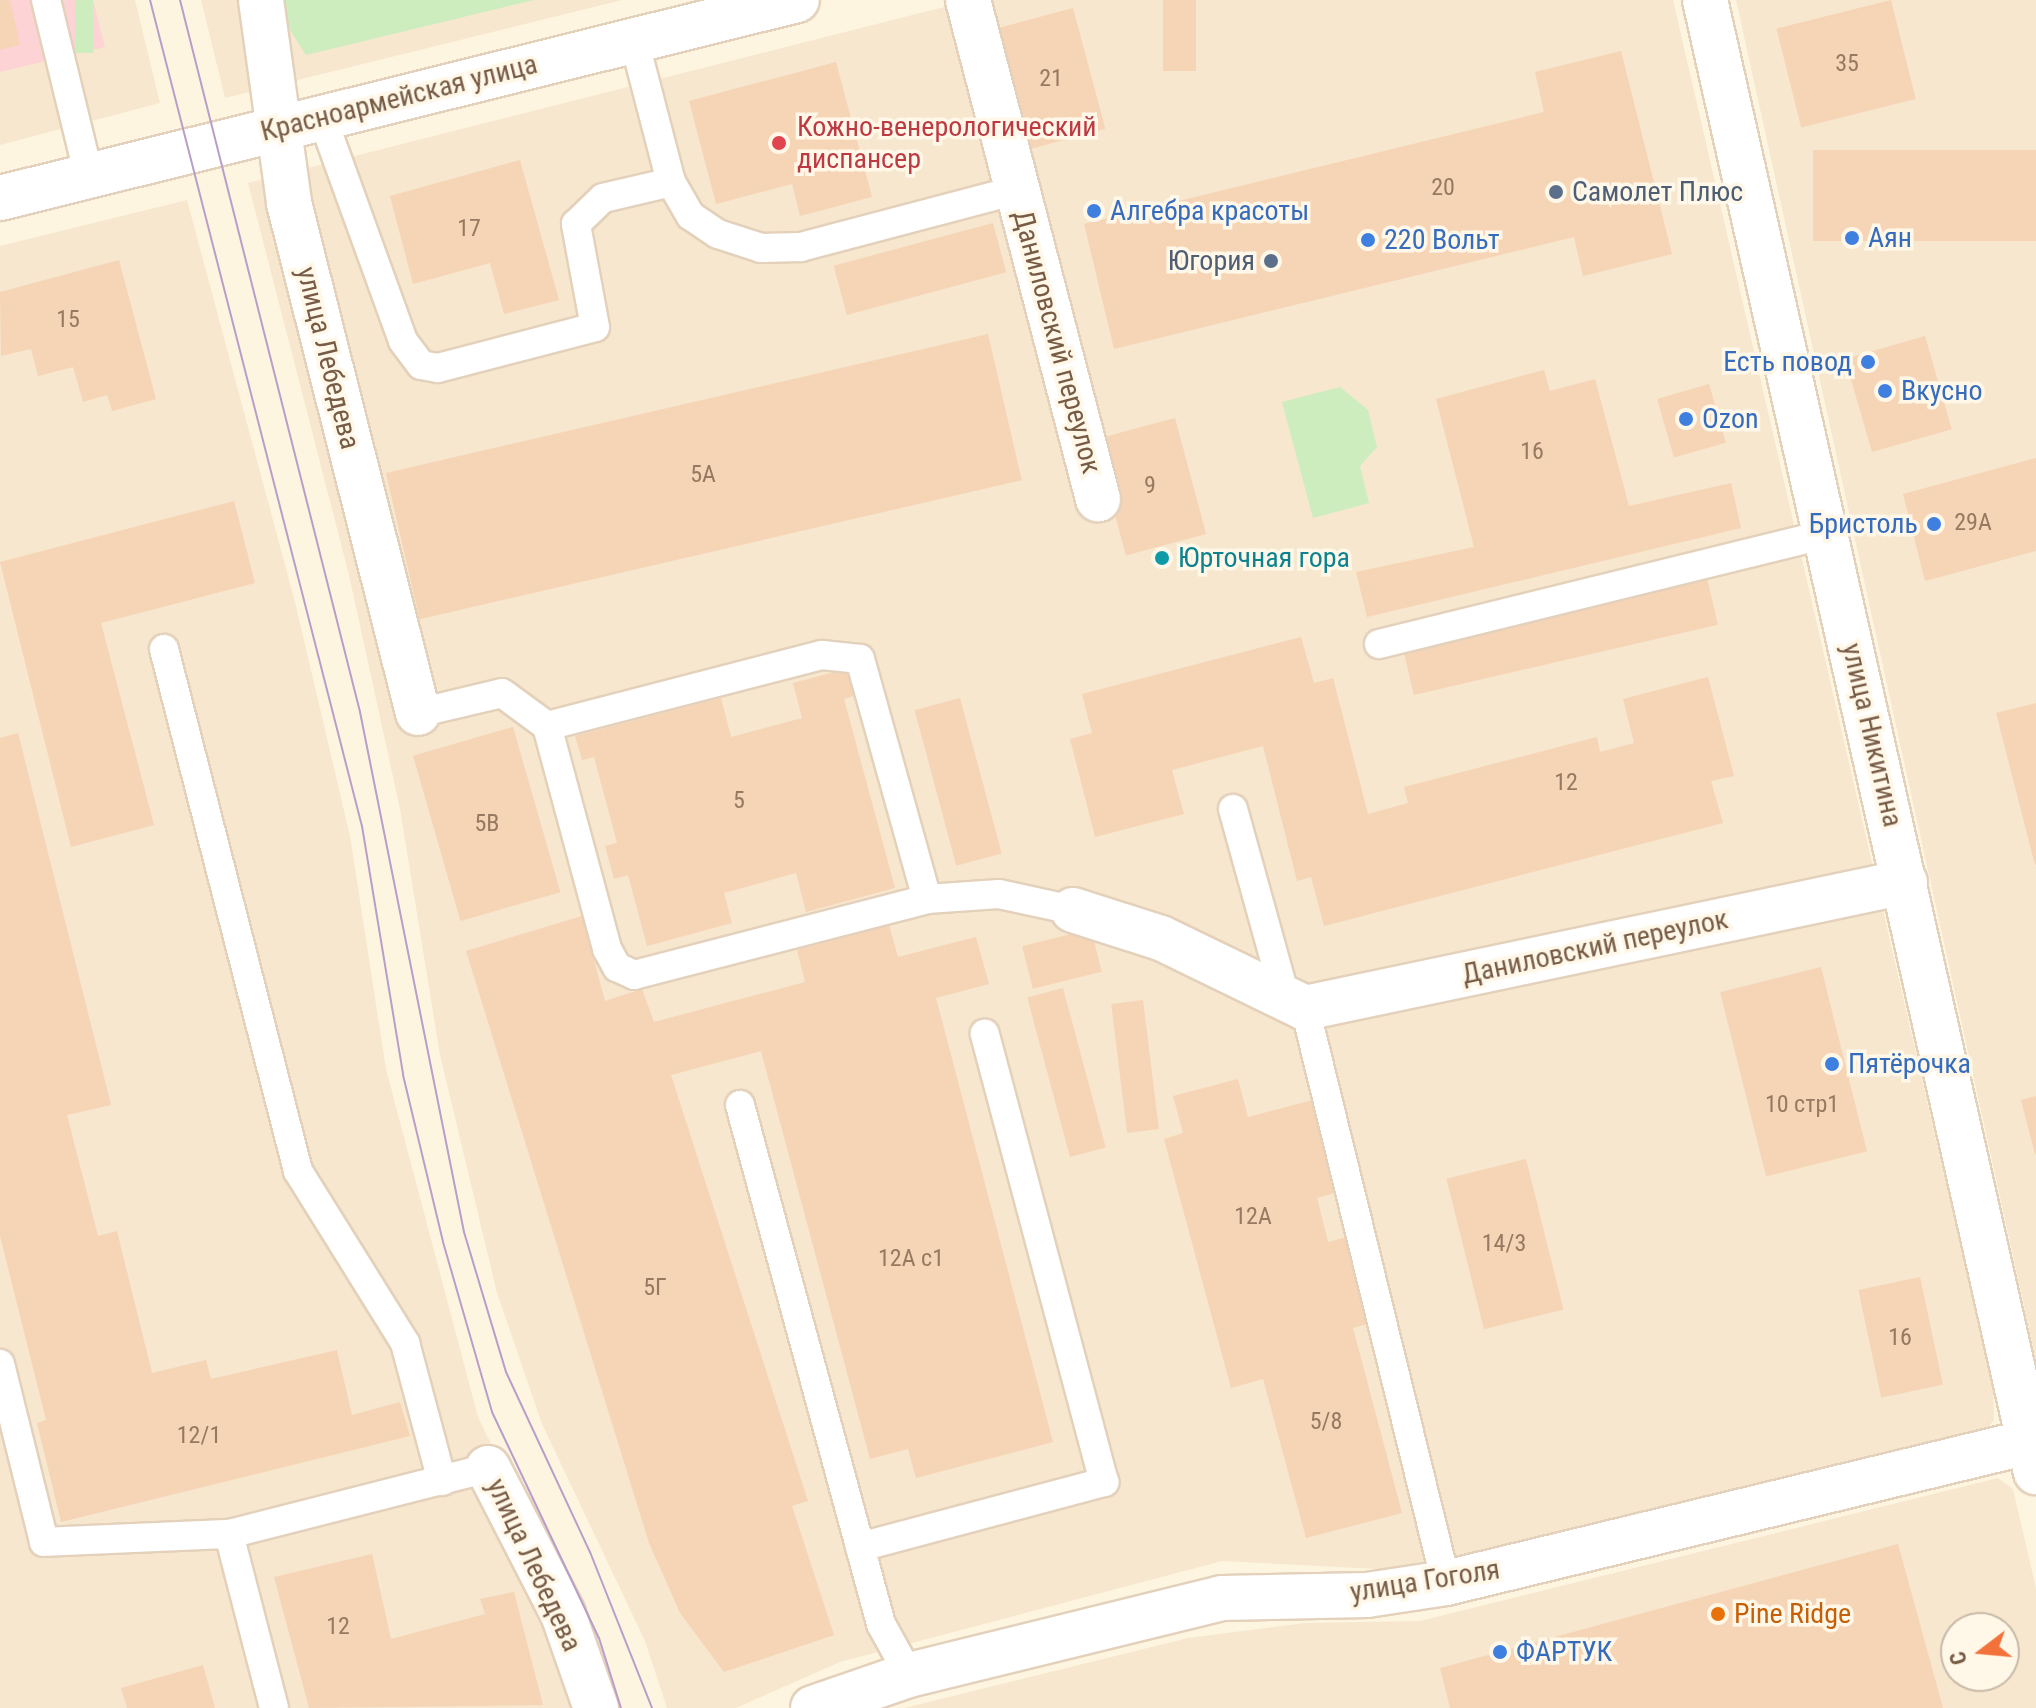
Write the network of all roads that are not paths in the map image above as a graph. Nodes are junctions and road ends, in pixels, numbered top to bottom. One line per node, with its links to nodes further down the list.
1 (46, 0): 8 (lane)
2 (261, 0): 7 (street, улица Лебедева)
3 (797, 0): 6 (street, Красноармейская улица)
4 (968, 0): 10 (street, Даниловский переулок)
5 (1705, 0): 13 (street, улица Никитина)
6 (634, 40): 7 (street, Красноармейская улица); 9 (lane)
7 (301, 122): 8 (street, Красноармейская улица); 9 (lane); 16 (street, улица Лебедева)
8 (89, 177): 11 (street, Красноармейская улица)
9 (671, 182): 10 (lane)
10 (1017, 190): 12 (street, Даниловский переулок)
11 (0, 198)
12 (1098, 499)
13 (1828, 534): 14 (lane); 19 (street, улица Никитина)
14 (1379, 644)
15 (164, 649): 28 (lane)
16 (418, 713): 17 (lane)
17 (547, 726): 20 (lane); 20 (lane)
18 (1233, 809): 22 (lane)
19 (1905, 882): 22 (street, Даниловский переулок); 26 (street, улица Никитина)
20 (927, 899): 21 (lane)
21 (1073, 910): 22 (street)
22 (1295, 1004): 31 (lane)
23 (985, 1034): 30 (lane)
24 (740, 1105): 30 (lane)
25 (0, 1364): 29 (lane)
26 (2034, 1451): 31 (street, улица Гоголя)
27 (488, 1468): 28 (lane); 34 (street, улица Лебедева)
28 (442, 1481): 29 (lane)
29 (229, 1534): 33 (lane)
30 (860, 1547): 32 (lane)
31 (1446, 1583): 32 (street, улица Гоголя)
32 (909, 1675): 35 (street, улица Гоголя)
33 (274, 1708)
34 (596, 1708)
35 (813, 1708)

